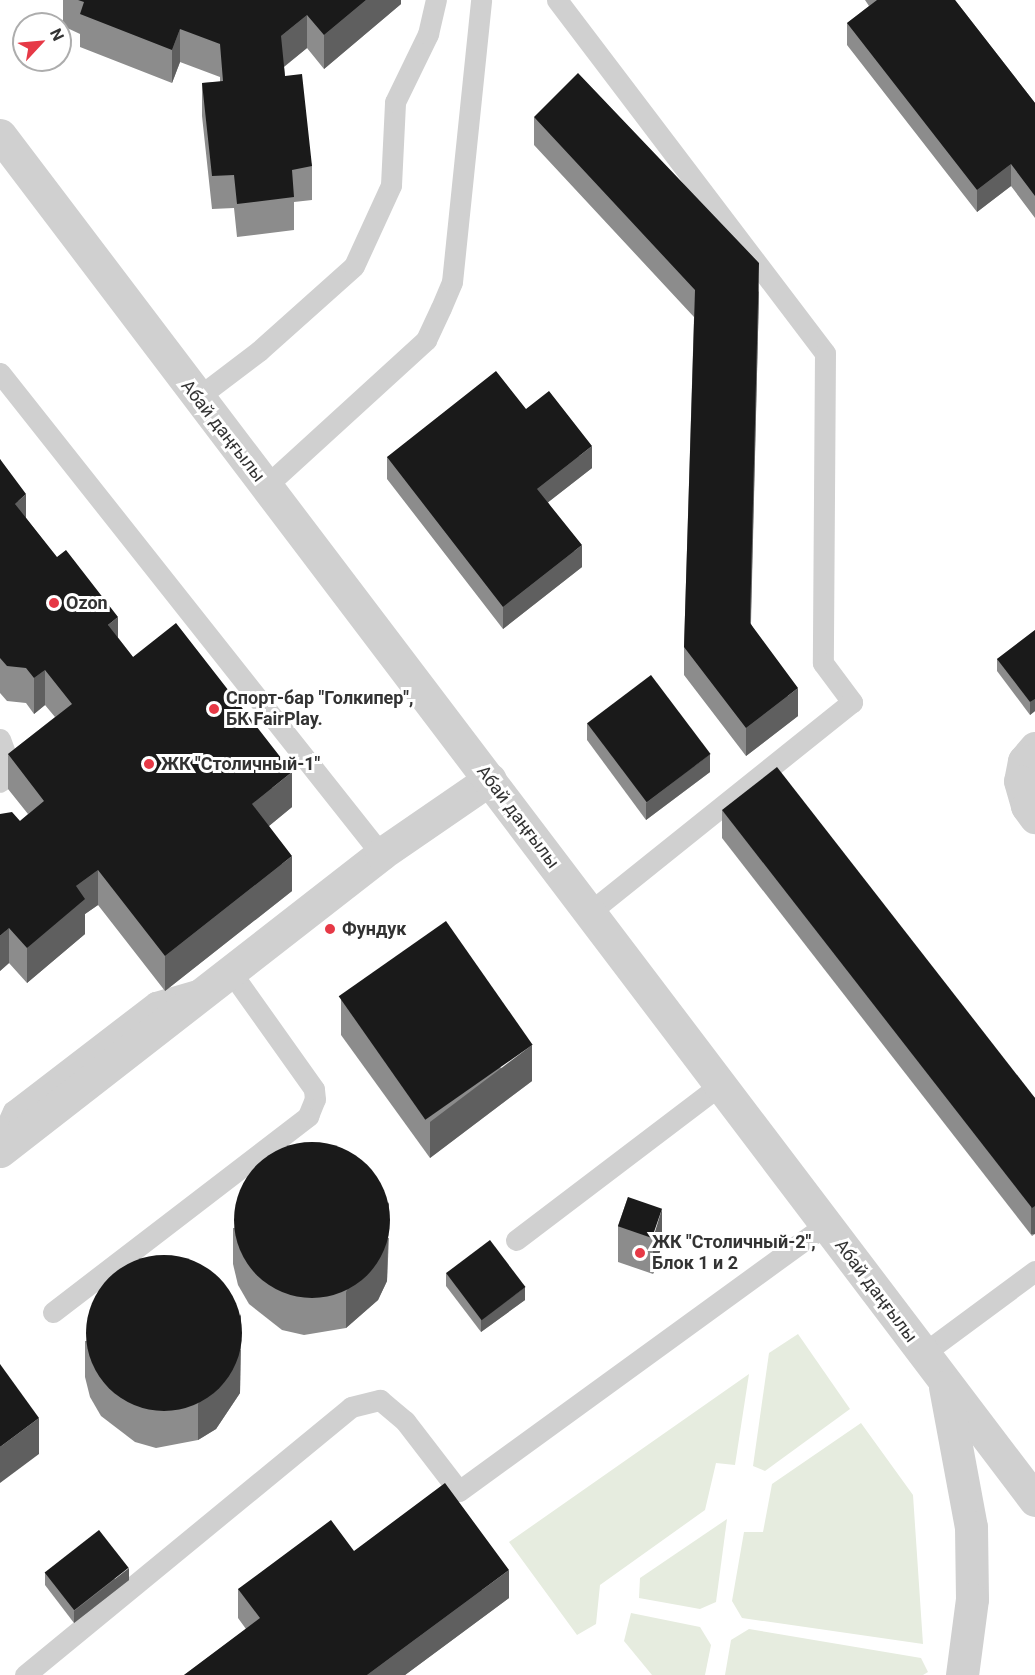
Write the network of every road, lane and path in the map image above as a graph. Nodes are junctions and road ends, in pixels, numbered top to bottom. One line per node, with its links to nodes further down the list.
1 (436, 0): 6 (lane)
2 (481, 0): 7 (lane)
3 (557, 0): 10 (lane)
4 (0, 135): 6 (street, Абай даңғылы)
5 (0, 373): 15 (lane)
6 (197, 398): 7 (street, Абай даңғылы)
7 (266, 486): 11 (street, Абай даңғылы)
8 (0, 739): 12 (lane)
9 (1035, 748): 14 (street)
10 (765, 770): 13 (lane); 16 (lane)
11 (490, 780): 15 (street); 16 (street, Абай даңғылы)
12 (0, 782)
13 (779, 788)
14 (1035, 817)
15 (381, 854): 17 (street)
16 (590, 913): 18 (street, Абай даңғылы)
17 (221, 979): 19 (lane); 20 (street); 24 (lane)
18 (720, 1085): 21 (street, Абай даңғылы); 22 (lane)
19 (0, 1140)
20 (0, 1151)
21 (826, 1224): 25 (street, Абай даңғылы); 30 (lane)
22 (516, 1240)
23 (1035, 1271): 25 (lane)
24 (53, 1312)
25 (924, 1353): 26 (street, Абай даңғылы)
26 (944, 1379): 27 (street, Абай даңғылы); 31 (street)
27 (982, 1430): 28 (street); 29 (street, Абай даңғылы)
28 (1035, 1465)
29 (1035, 1500)
30 (26, 1675)
31 (962, 1675)

